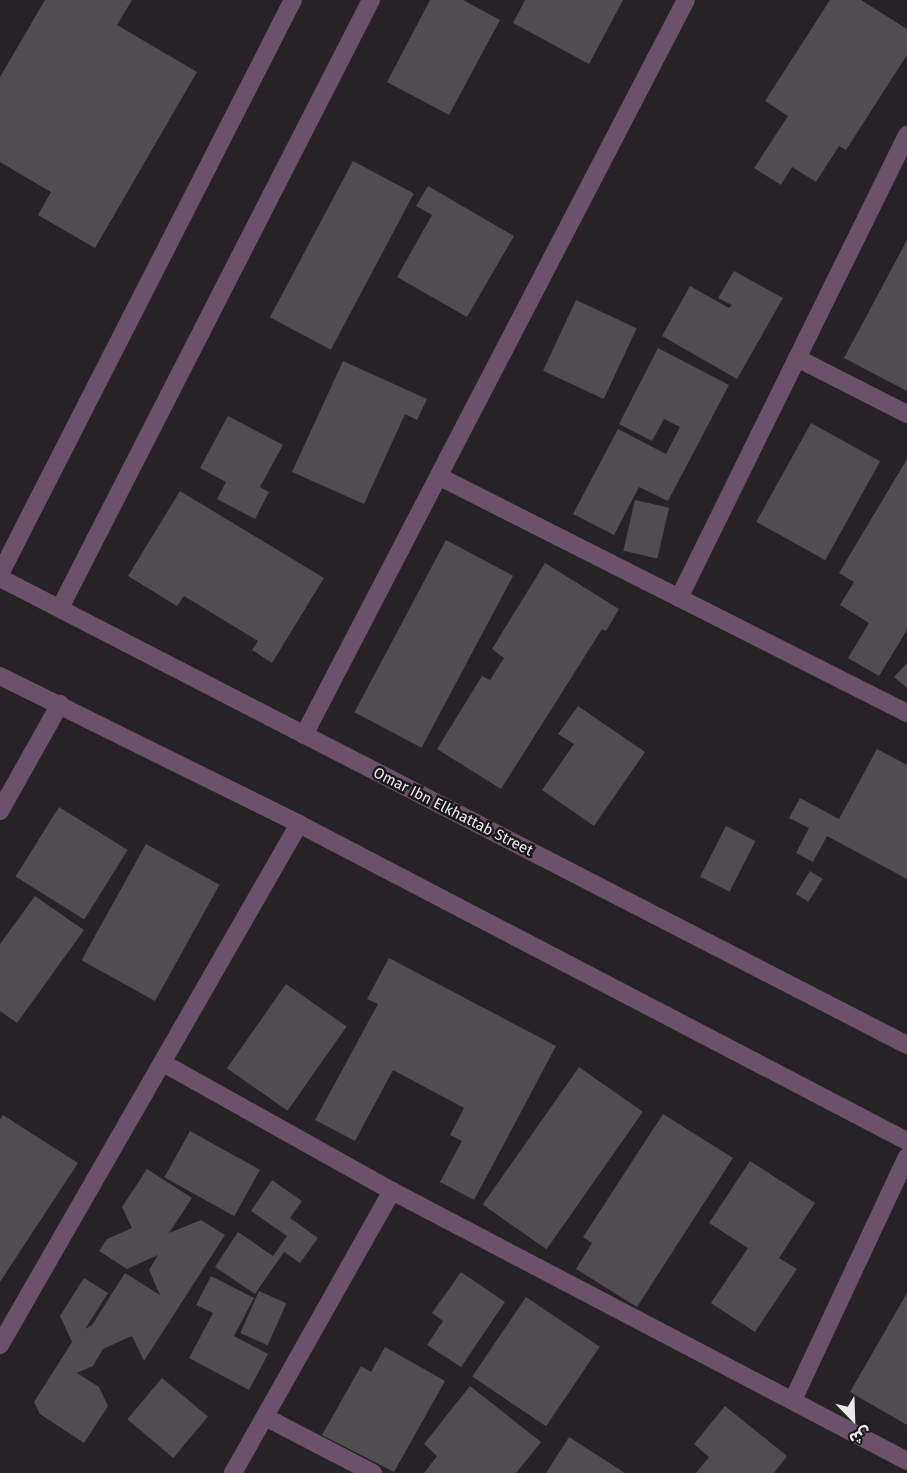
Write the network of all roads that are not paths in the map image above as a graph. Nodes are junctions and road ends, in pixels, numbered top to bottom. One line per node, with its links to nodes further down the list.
1 (293, 0): 8 (street)
2 (371, 0): 10 (street)
3 (686, 0): 7 (street)
4 (907, 135): 5 (street)
5 (798, 358): 6 (street); 9 (street)
6 (907, 414)
7 (440, 477): 9 (street); 14 (street)
8 (0, 576): 10 (street, Omar Ibn Elkhattab Street)
9 (679, 598): 13 (street)
10 (60, 608): 14 (street, Omar Ibn Elkhattab Street)
11 (0, 676): 12 (street)
12 (60, 704): 15 (street); 16 (street)
13 (907, 713)
14 (304, 735): 17 (street, Omar Ibn Elkhattab Street)
15 (0, 811)
16 (299, 824): 18 (street); 19 (street)
17 (907, 1045)
18 (163, 1063): 21 (street); 22 (street)
19 (907, 1141)
20 (907, 1157): 23 (street)
21 (392, 1191): 23 (street); 24 (street)
22 (0, 1345)
23 (793, 1400): 25 (street)
24 (265, 1417): 26 (street); 27 (street)
25 (907, 1461)
26 (233, 1473)
27 (373, 1473)

